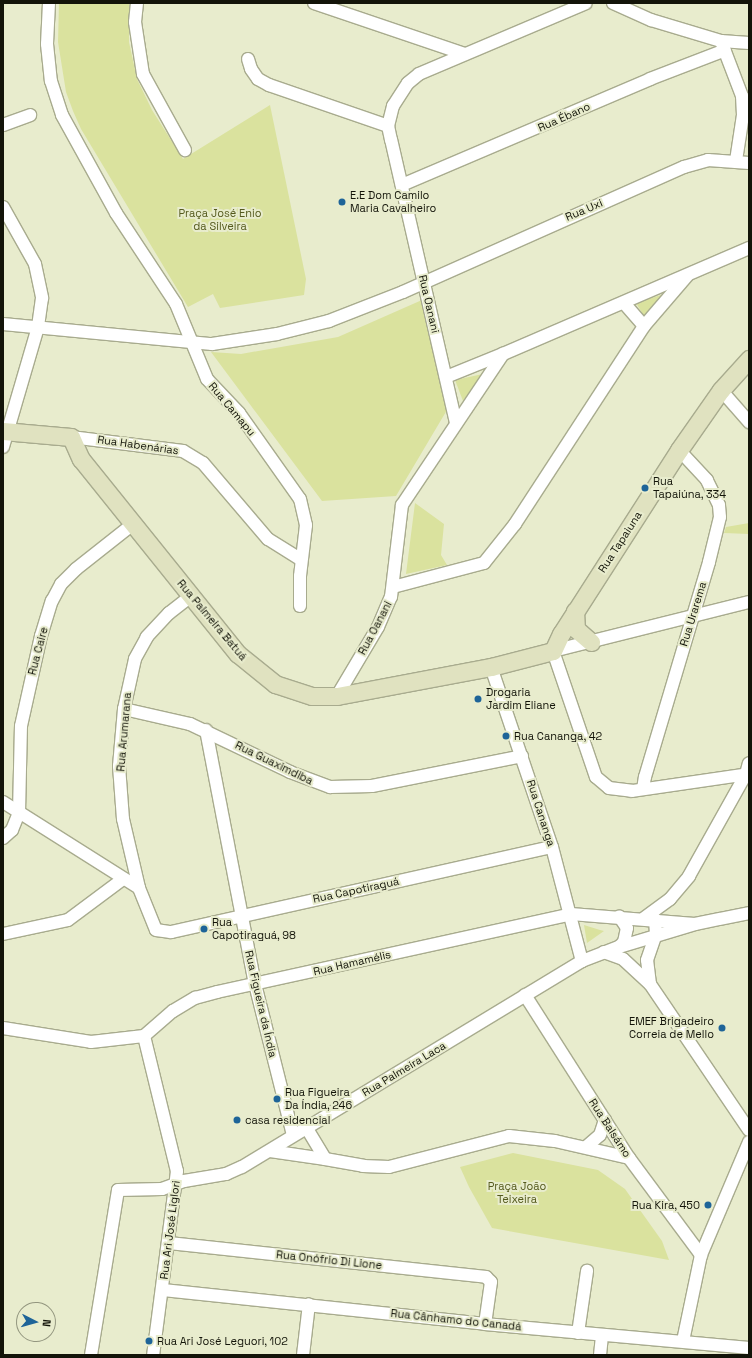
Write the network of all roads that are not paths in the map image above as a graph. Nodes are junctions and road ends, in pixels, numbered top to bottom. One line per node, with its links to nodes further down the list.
1 (49, 3): 25 (street)
2 (137, 3): 13 (street)
3 (314, 3): 8 (street)
4 (586, 3): 8 (street, Rua Oanani)
5 (613, 3): 7 (street)
6 (749, 43): 7 (street)
7 (723, 45): 14 (street); 16 (street, Rua Ébano)
8 (465, 54): 12 (street, Rua Oanani)
9 (248, 59): 12 (street)
10 (30, 115): 11 (street)
11 (3, 125)
12 (388, 126): 16 (street, Rua Oanani)
13 (186, 150)
14 (736, 162): 15 (street, Rua Uxi); 20 (street, Rua Uxi)
15 (749, 163)
16 (402, 185): 20 (street, Rua Oanani)
17 (3, 206): 24 (street)
18 (749, 248): 19 (street)
19 (689, 274): 21 (street); 23 (street)
20 (424, 282): 25 (street); 28 (street, Rua Oanani)
21 (624, 303): 23 (street); 26 (street)
22 (3, 324): 24 (street)
23 (644, 326): 37 (street)
24 (38, 327): 25 (street); 32 (street)
25 (194, 343): 36 (street, Rua Camapu)
26 (503, 354): 28 (street); 31 (street)
27 (749, 359): 29 (street, Rua Tapaiuna)
28 (446, 376): 31 (street, Rua Oanani)
29 (721, 390): 30 (street); 34 (street, Rua Tapaiuna)
30 (749, 422)
31 (456, 423): 37 (street, Rua Oanani)
32 (5, 436): 33 (street, Rua Habenárias)
33 (71, 437): 35 (street, Rua Palmeira Batuá); 36 (street, Rua Habenárias)
34 (679, 450): 41 (street, Rua Tapaiuna); 42 (street, Rua Urarema)
35 (133, 524): 38 (street, Rua Palmeira Batuá); 53 (street, Rua Caire)
36 (301, 560): 40 (street, Rua Camapu)
37 (393, 587): 46 (street, Rua Oanani)
38 (191, 596): 46 (street, Rua Palmeira Batuá); 47 (street, Rua Arumarana)
39 (749, 602): 42 (street)
40 (300, 606)
41 (575, 611): 43 (street); 44 (street, Rua Tapaiuna)
42 (692, 616): 43 (street); 51 (street, Rua Urarema)
43 (591, 642): 44 (street)
44 (553, 651): 45 (street, Rua Palmeira Batuá); 51 (street)
45 (491, 667): 46 (street, Rua Palmeira Batuá); 49 (street, Rua Cananga)
46 (337, 696)
47 (124, 709): 48 (street, Rua Guaximdiba); 57 (street, Rua Arumarana)
48 (206, 730): 49 (street, Rua Guaximdiba); 60 (street, Rua Figueira da Índia)
49 (522, 756): 55 (street, Rua Cananga)
50 (748, 770): 51 (street); 62 (street)
51 (643, 789)
52 (3, 802): 53 (street)
53 (19, 813): 54 (street); 56 (street)
54 (3, 838)
55 (552, 847): 59 (street, Rua Cananga); 60 (street, Rua Capotiraguá)
56 (123, 879): 57 (street); 65 (street)
57 (139, 888): 64 (street, Rua Arumarana)
58 (749, 913): 63 (street)
59 (571, 914): 61 (street, Rua Hamamélis); 69 (street, Rua Cananga); 70 (street, Rua Hamamélis)
60 (241, 915): 64 (street, Rua Capotiraguá); 70 (street, Rua Figueira da Índia)
61 (619, 916): 62 (street, Rua Hamamélis); 67 (street)
62 (650, 919): 63 (street, Rua Hamamélis); 66 (street)
63 (695, 924): 66 (street, Rua Palmeira Laca)
64 (159, 932)
65 (3, 934)
66 (654, 938): 67 (street, Rua Palmeira Laca); 71 (street)
67 (619, 947): 68 (street, Rua Palmeira Laca)
68 (604, 952): 69 (street, Rua Palmeira Laca); 71 (street)
69 (582, 961): 72 (street, Rua Palmeira Laca)
70 (255, 984): 74 (street, Rua Hamamélis); 78 (street, Rua Figueira da Índia)
71 (650, 984): 77 (street)
72 (525, 995): 75 (street, Rua Balsámo); 76 (street, Rua Palmeira Laca)
73 (3, 1028): 74 (street)
74 (144, 1036): 84 (street, Rua Ari José Liglori)
75 (605, 1120): 80 (street); 82 (street, Rua Balsámo)
76 (306, 1127): 78 (street, Rua Palmeira Laca); 83 (street)
77 (749, 1130)
78 (293, 1135): 81 (street, Rua Palmeira Laca)
79 (749, 1142): 86 (street)
80 (586, 1147): 82 (street); 83 (street)
81 (270, 1151): 83 (street); 84 (street, Rua Palmeira Laca)
82 (629, 1158): 86 (street, Rua Balsámo)
83 (324, 1159)
84 (177, 1183): 85 (street, Rua Ari José Liglori); 95 (street, Rua Palmeira Laca)
85 (169, 1243): 88 (street, Rua Ari José Liglori); 90 (street, Rua Onófrio Di Lione)
86 (701, 1255): 93 (street)
87 (587, 1271): 91 (street)
88 (163, 1290): 89 (street, Rua Cânhamo do Canadá); 96 (street, Rua Ari José Liglori)
89 (309, 1304): 90 (street, Rua Cânhamo do Canadá); 97 (street)
90 (485, 1324): 91 (street, Rua Cânhamo do Canadá)
91 (578, 1333): 92 (street, Rua Cânhamo do Canadá)
92 (602, 1335): 93 (street, Rua Cânhamo do Canadá); 98 (street)
93 (683, 1341): 94 (street, Rua Cânhamo do Canadá)
94 (749, 1348)
95 (91, 1355)
96 (152, 1355)
97 (303, 1355)
98 (600, 1355)

